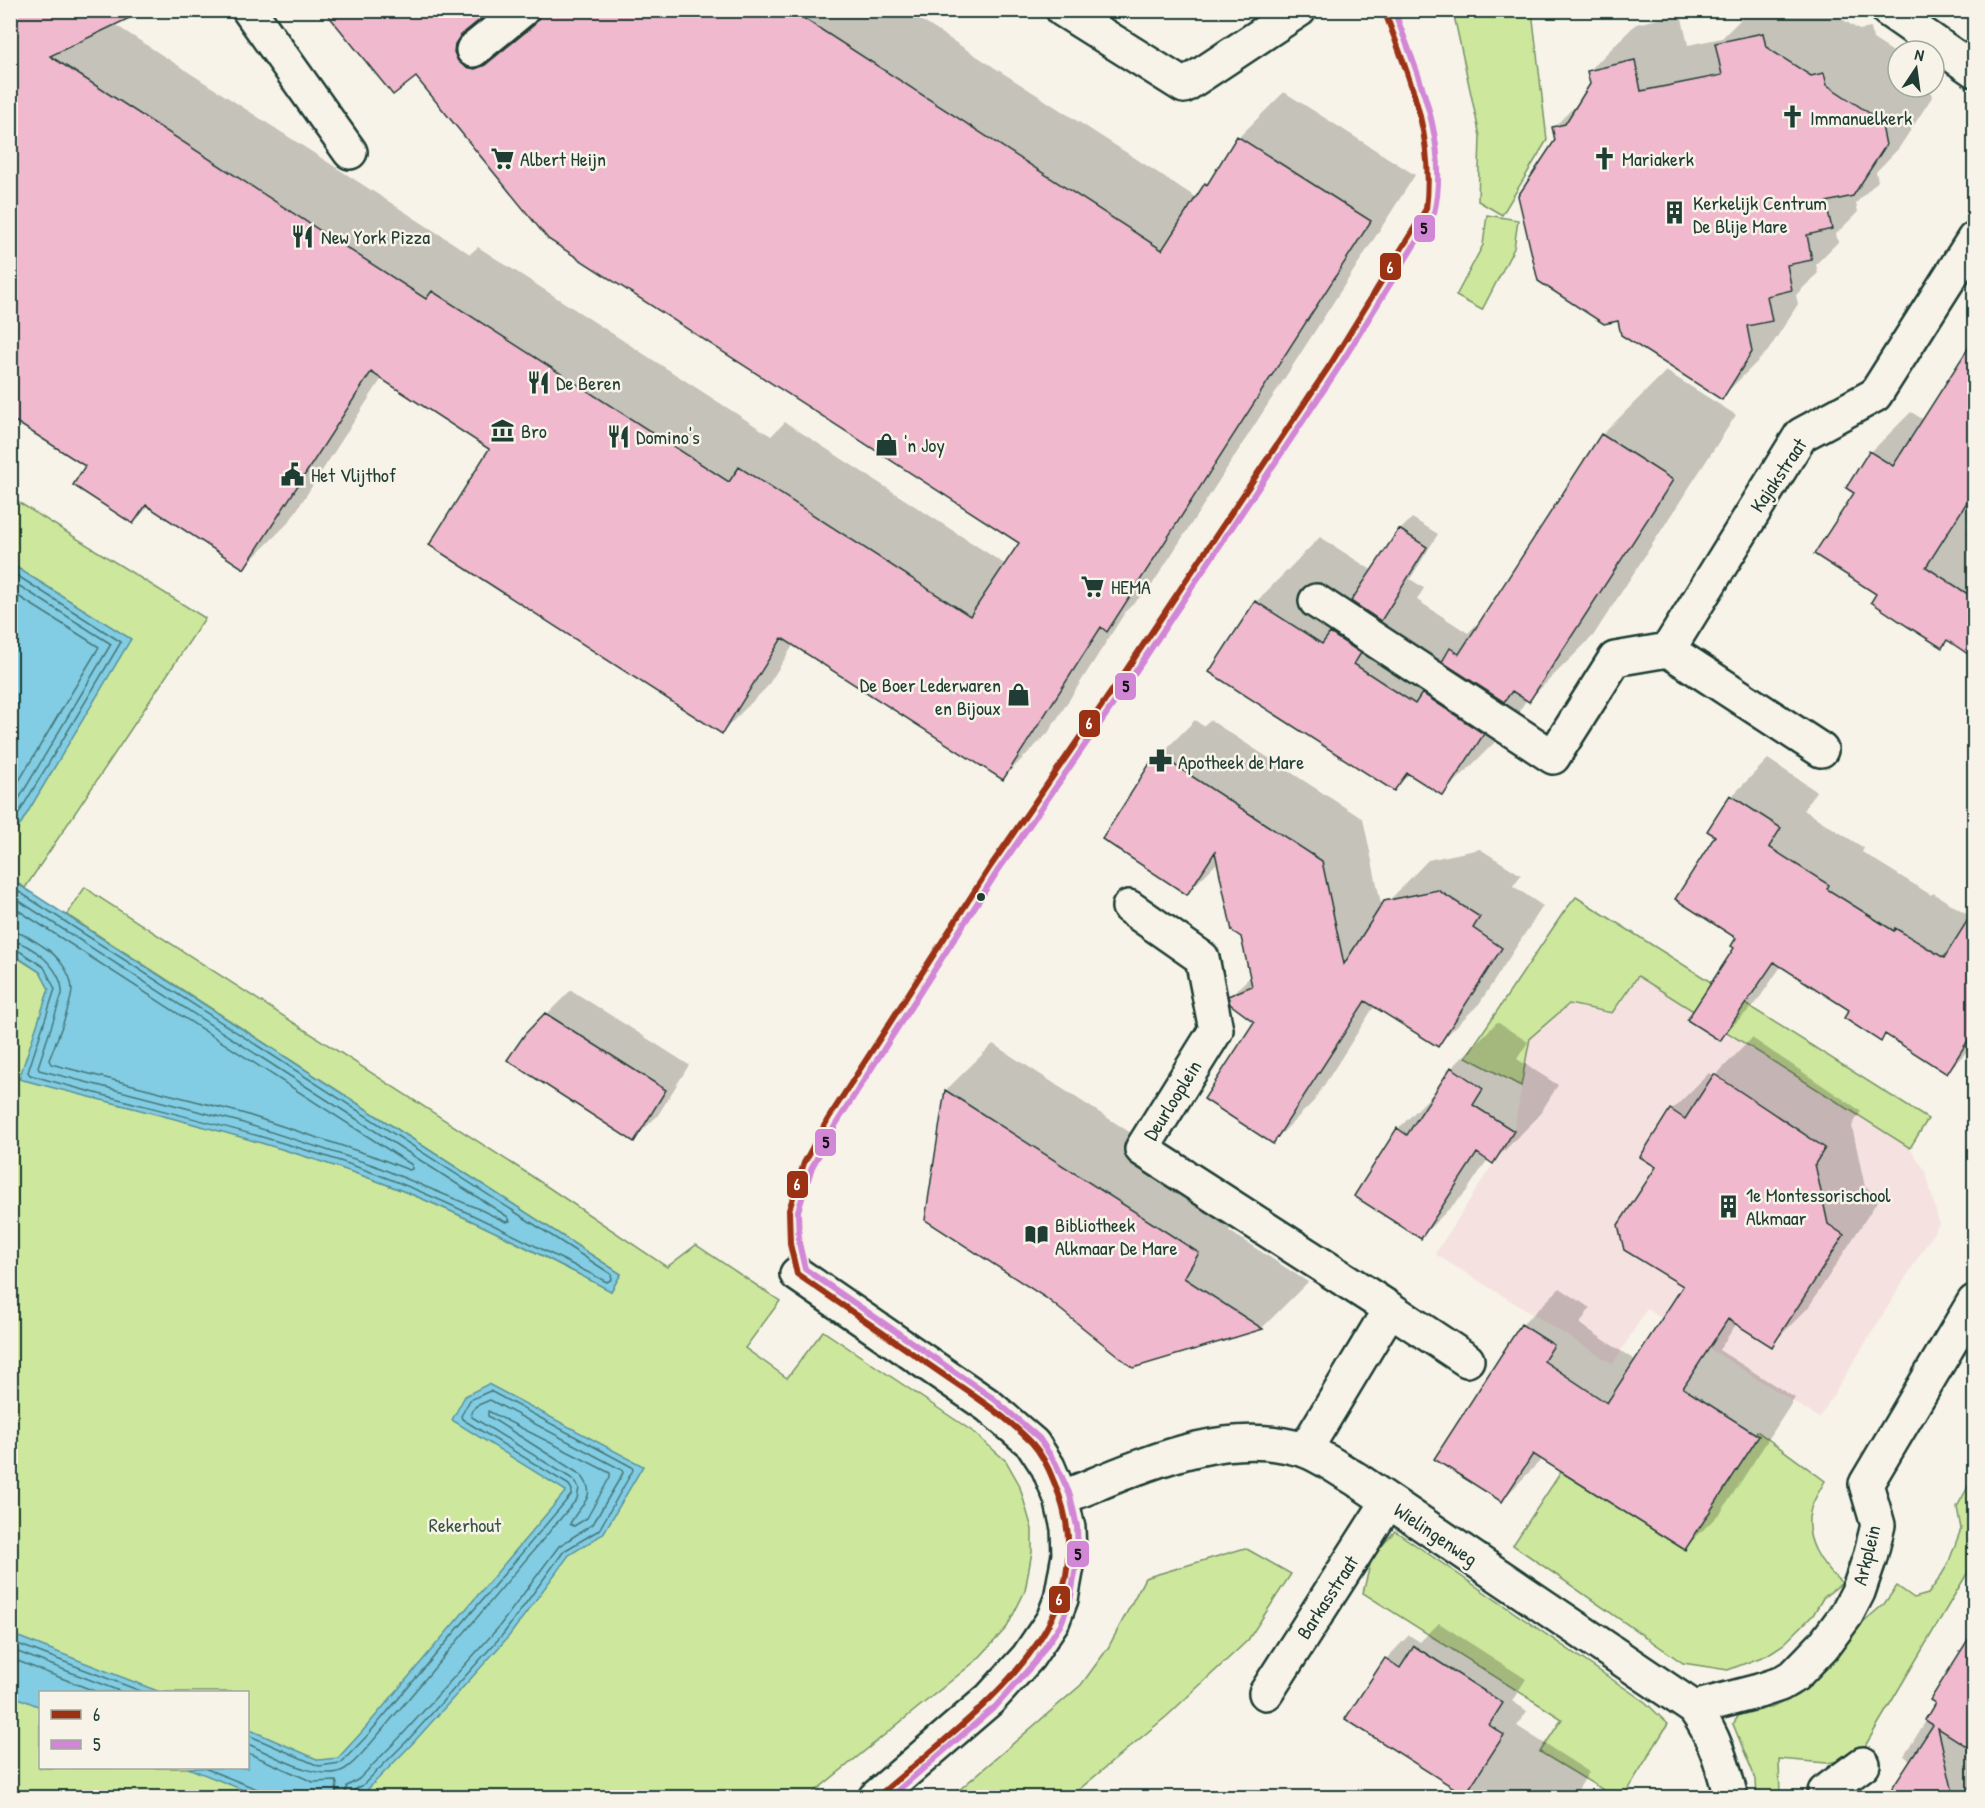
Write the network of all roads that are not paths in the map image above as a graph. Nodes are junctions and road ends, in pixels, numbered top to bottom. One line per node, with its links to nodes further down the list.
1 (249, 10): 8 (street)
2 (522, 10): 6 (street)
3 (1299, 10): 5 (street)
4 (1888, 10): 7 (street)
5 (1072, 13)
6 (473, 50)
7 (1974, 70)
8 (350, 152)
9 (1974, 239): 11 (street, Kajakstraat)
10 (1316, 601): 11 (street)
11 (1668, 650): 12 (street)
12 (1821, 750)
13 (1129, 907): 16 (street, Deurlooplein)
14 (798, 1274): 19 (street)
15 (1974, 1302): 22 (street, Arkplein)
16 (1390, 1309): 17 (street, Deurlooplein); 18 (street)
17 (1467, 1360)
18 (1305, 1450): 19 (street, Wielingenweg); 20 (street, Wielingenweg)
19 (1061, 1498): 24 (street)
20 (1388, 1502): 21 (street, Barkasstraat); 22 (street, Wielingenweg)
21 (1266, 1693)
22 (1694, 1708): 25 (street, Wielingenweg)
23 (1863, 1764): 26 (street)
24 (875, 1797)
25 (1731, 1797)
26 (1825, 1797)

